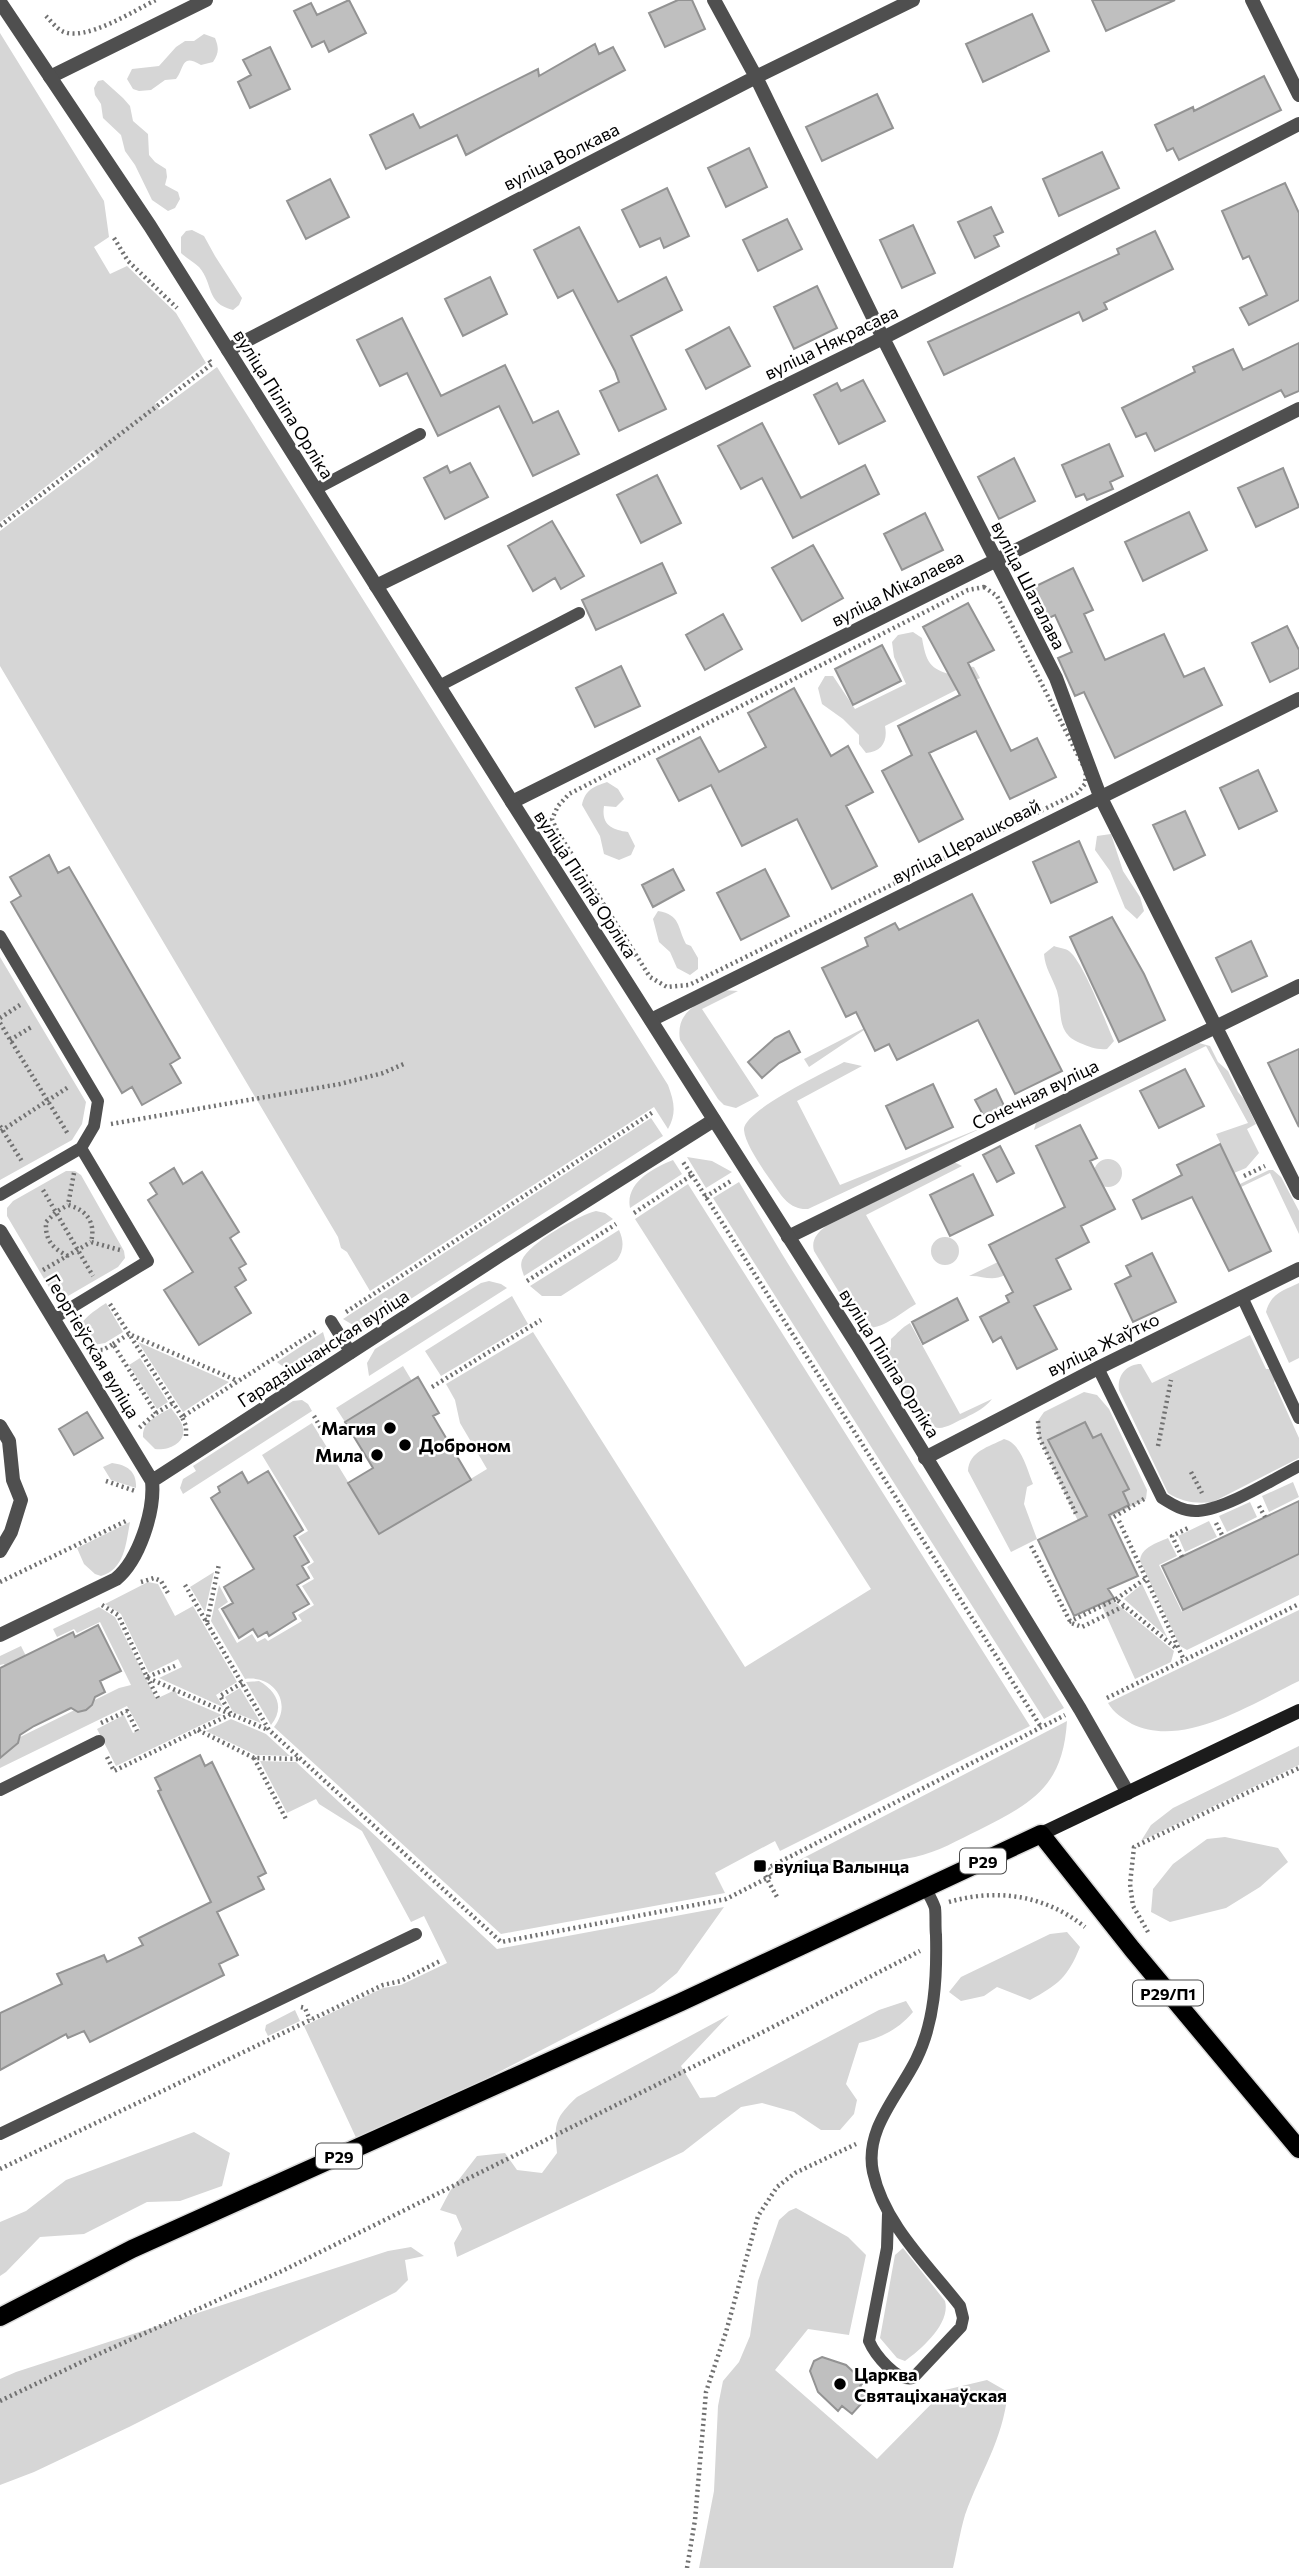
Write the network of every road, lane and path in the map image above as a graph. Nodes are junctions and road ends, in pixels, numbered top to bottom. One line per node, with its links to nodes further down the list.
1 (156, 0): 7 (path)
2 (206, 0): 8 (street)
3 (714, 0): 9 (street, вуліца Шаталава)
4 (913, 0): 9 (street, вуліца Волкава)
5 (1251, 0): 10 (street)
6 (0, 2): 8 (street, вуліца Піліпа Орліка)
7 (46, 16)
8 (50, 77): 15 (street, вуліца Піліпа Орліка)
9 (756, 77): 14 (street, вуліца Шаталава); 15 (street, вуліца Волкава)
10 (1299, 95)
11 (1299, 124): 14 (street, вуліца Някрасава)
12 (114, 238): 13 (path)
13 (179, 310)
14 (883, 338): 21 (street, вуліца Шаталава); 22 (street, вуліца Някрасава)
15 (228, 350): 19 (street, вуліца Піліпа Орліка)
16 (206, 354): 20 (path)
17 (1299, 409): 21 (street, вуліца Мікалаева)
18 (420, 434): 19 (lane)
19 (316, 489): 22 (street, вуліца Піліпа Орліка)
20 (0, 526)
21 (995, 561): 26 (street, вуліца Шаталава); 27 (street, вуліца Мікалаева)
22 (376, 586): 24 (street, вуліца Піліпа Орліка)
23 (579, 613): 24 (lane)
24 (439, 686): 27 (street, вуліца Піліпа Орліка)
25 (1299, 699): 26 (street, вуліца Церашковай)
26 (1100, 796): 33 (street, вуліца Церашковай); 36 (street, вуліца Шаталава)
27 (512, 802): 33 (street, вуліца Піліпа Орліка)
28 (595, 891): 28 (path)
29 (0, 936): 46 (lane)
30 (1299, 986): 36 (street, Сонечная вуліца)
31 (26, 1002): 32 (path)
32 (0, 1018)
33 (651, 1020): 42 (street, вуліца Піліпа Орліка)
34 (38, 1022): 37 (path)
35 (0, 1023): 37 (path)
36 (1215, 1026): 55 (street, вуліца Шаталава); 63 (street, Сонечная вуліца)
37 (10, 1040): 40 (path)
38 (405, 1063): 43 (path)
39 (74, 1083): 40 (path)
40 (48, 1101): 44 (path); 45 (path)
41 (653, 1112): 77 (path)
42 (714, 1120): 50 (street, вуліца Піліпа Орліка); 82 (street, Гарадзішчанская вуліца)
43 (110, 1124)
44 (1, 1130): 53 (path)
45 (77, 1132)
46 (81, 1149): 53 (lane); 76 (lane)
47 (681, 1158): 52 (path)
48 (66, 1171): 49 (path)
49 (75, 1171): 51 (path); 58 (path)
50 (746, 1171): 57 (path); 63 (street, вуліца Піліпа Орліка)
51 (81, 1175)
52 (692, 1175): 57 (path); 60 (path)
53 (33, 1176): 56 (lane)
54 (49, 1181): 59 (path)
55 (1299, 1193)
56 (0, 1195)
57 (705, 1197): 133 (path)
58 (68, 1205): 59 (path); 65 (path)
59 (56, 1212): 66 (path); 68 (path)
60 (634, 1213)
61 (616, 1224): 73 (path)
62 (0, 1231): 76 (street, Георгіеўская вуліца)
63 (788, 1237): 98 (street, вуліца Піліпа Орліка)
64 (118, 1240): 67 (path)
65 (91, 1242): 66 (path); 67 (path)
66 (77, 1250): 68 (path); 72 (path)
67 (124, 1251): 69 (path)
68 (68, 1256): 70 (path)
69 (125, 1258)
70 (34, 1261)
71 (1299, 1269): 74 (street, вуліца Жаўтко)
72 (95, 1280)
73 (527, 1281)
74 (1242, 1297): 83 (street, вуліца Жаўтко); 92 (lane)
75 (107, 1298): 79 (path)
76 (54, 1318): 101 (street, Георгіеўская вуліца)
77 (331, 1321): 82 (lane); 85 (path)
78 (541, 1321): 86 (path)
79 (129, 1334): 80 (path); 85 (path); 87 (path)
80 (113, 1344): 81 (path); 89 (path)
81 (90, 1348)
82 (351, 1353): 101 (street, Гарадзішчанская вуліца)
83 (1098, 1368): 98 (street, вуліца Жаўтко); 99 (lane)
84 (1171, 1380): 97 (path)
85 (238, 1381): 91 (path)
86 (432, 1387)
87 (173, 1403): 89 (path); 91 (path)
88 (1044, 1412): 104 (path)
89 (156, 1413): 94 (path)
90 (314, 1416): 95 (path)
91 (183, 1418): 96 (path)
92 (1299, 1418)
93 (0, 1426): 110 (street)
94 (138, 1434)
95 (325, 1435)
96 (182, 1443)
97 (1157, 1451)
98 (925, 1458): 141 (street, вуліца Піліпа Орліка)
99 (1299, 1466)
100 (106, 1481): 103 (path)
101 (152, 1481): 122 (street)
102 (1147, 1490): 105 (path)
103 (135, 1491)
104 (1077, 1517)
105 (1114, 1517)
106 (129, 1519): 114 (path)
107 (1119, 1521): 113 (path)
108 (1172, 1536): 111 (path)
109 (1031, 1546): 121 (path)
110 (0, 1551)
111 (1182, 1556)
112 (219, 1564): 120 (path)
113 (1145, 1579): 116 (path); 123 (path)
114 (0, 1582)
115 (186, 1585): 120 (path)
116 (1116, 1599): 119 (path); 121 (path)
117 (98, 1603): 126 (path)
118 (1299, 1604): 124 (path)
119 (1124, 1606): 121 (path); 123 (path)
120 (207, 1622): 127 (path)
121 (1069, 1622)
122 (0, 1635)
123 (1180, 1651): 124 (path)
124 (1184, 1660): 129 (path)
125 (175, 1666): 126 (path)
126 (148, 1677): 128 (path); 131 (path)
127 (242, 1682): 131 (path); 135 (path)
128 (158, 1698)
129 (1107, 1698)
130 (1299, 1711): 141 (main road, Р29)
131 (230, 1714): 134 (path); 135 (path)
132 (1065, 1715): 133 (path)
133 (1041, 1727): 145 (path)
134 (198, 1730): 136 (path); 137 (path)
135 (269, 1730): 138 (path)
136 (100, 1741): 140 (lane)
137 (254, 1758): 138 (path); 142 (path)
138 (301, 1759): 145 (path)
139 (1299, 1768): 151 (path)
140 (0, 1790)
141 (1128, 1793): 143 (main road, Р29)
142 (286, 1819)
143 (1041, 1834): 146 (main road, Р29); 156 (main road, Р29/П1)
144 (760, 1866): 145 (path)
145 (766, 1878): 147 (path)
146 (926, 1888): 148 (lane); 159 (main road, Р29)
147 (777, 1898)
148 (935, 1907): 149 (path); 152 (lane)
149 (1090, 1930)
150 (416, 1934): 154 (lane)
151 (1149, 1934)
152 (936, 1942): 155 (lane); 160 (path)
153 (440, 1961): 157 (path)
154 (0, 2134)
155 (873, 2136): 158 (lane); 161 (path)
156 (1299, 2149)
157 (0, 2169)
158 (888, 2214): 158 (lane)
159 (0, 2317)
160 (0, 2401)
161 (687, 2568)

